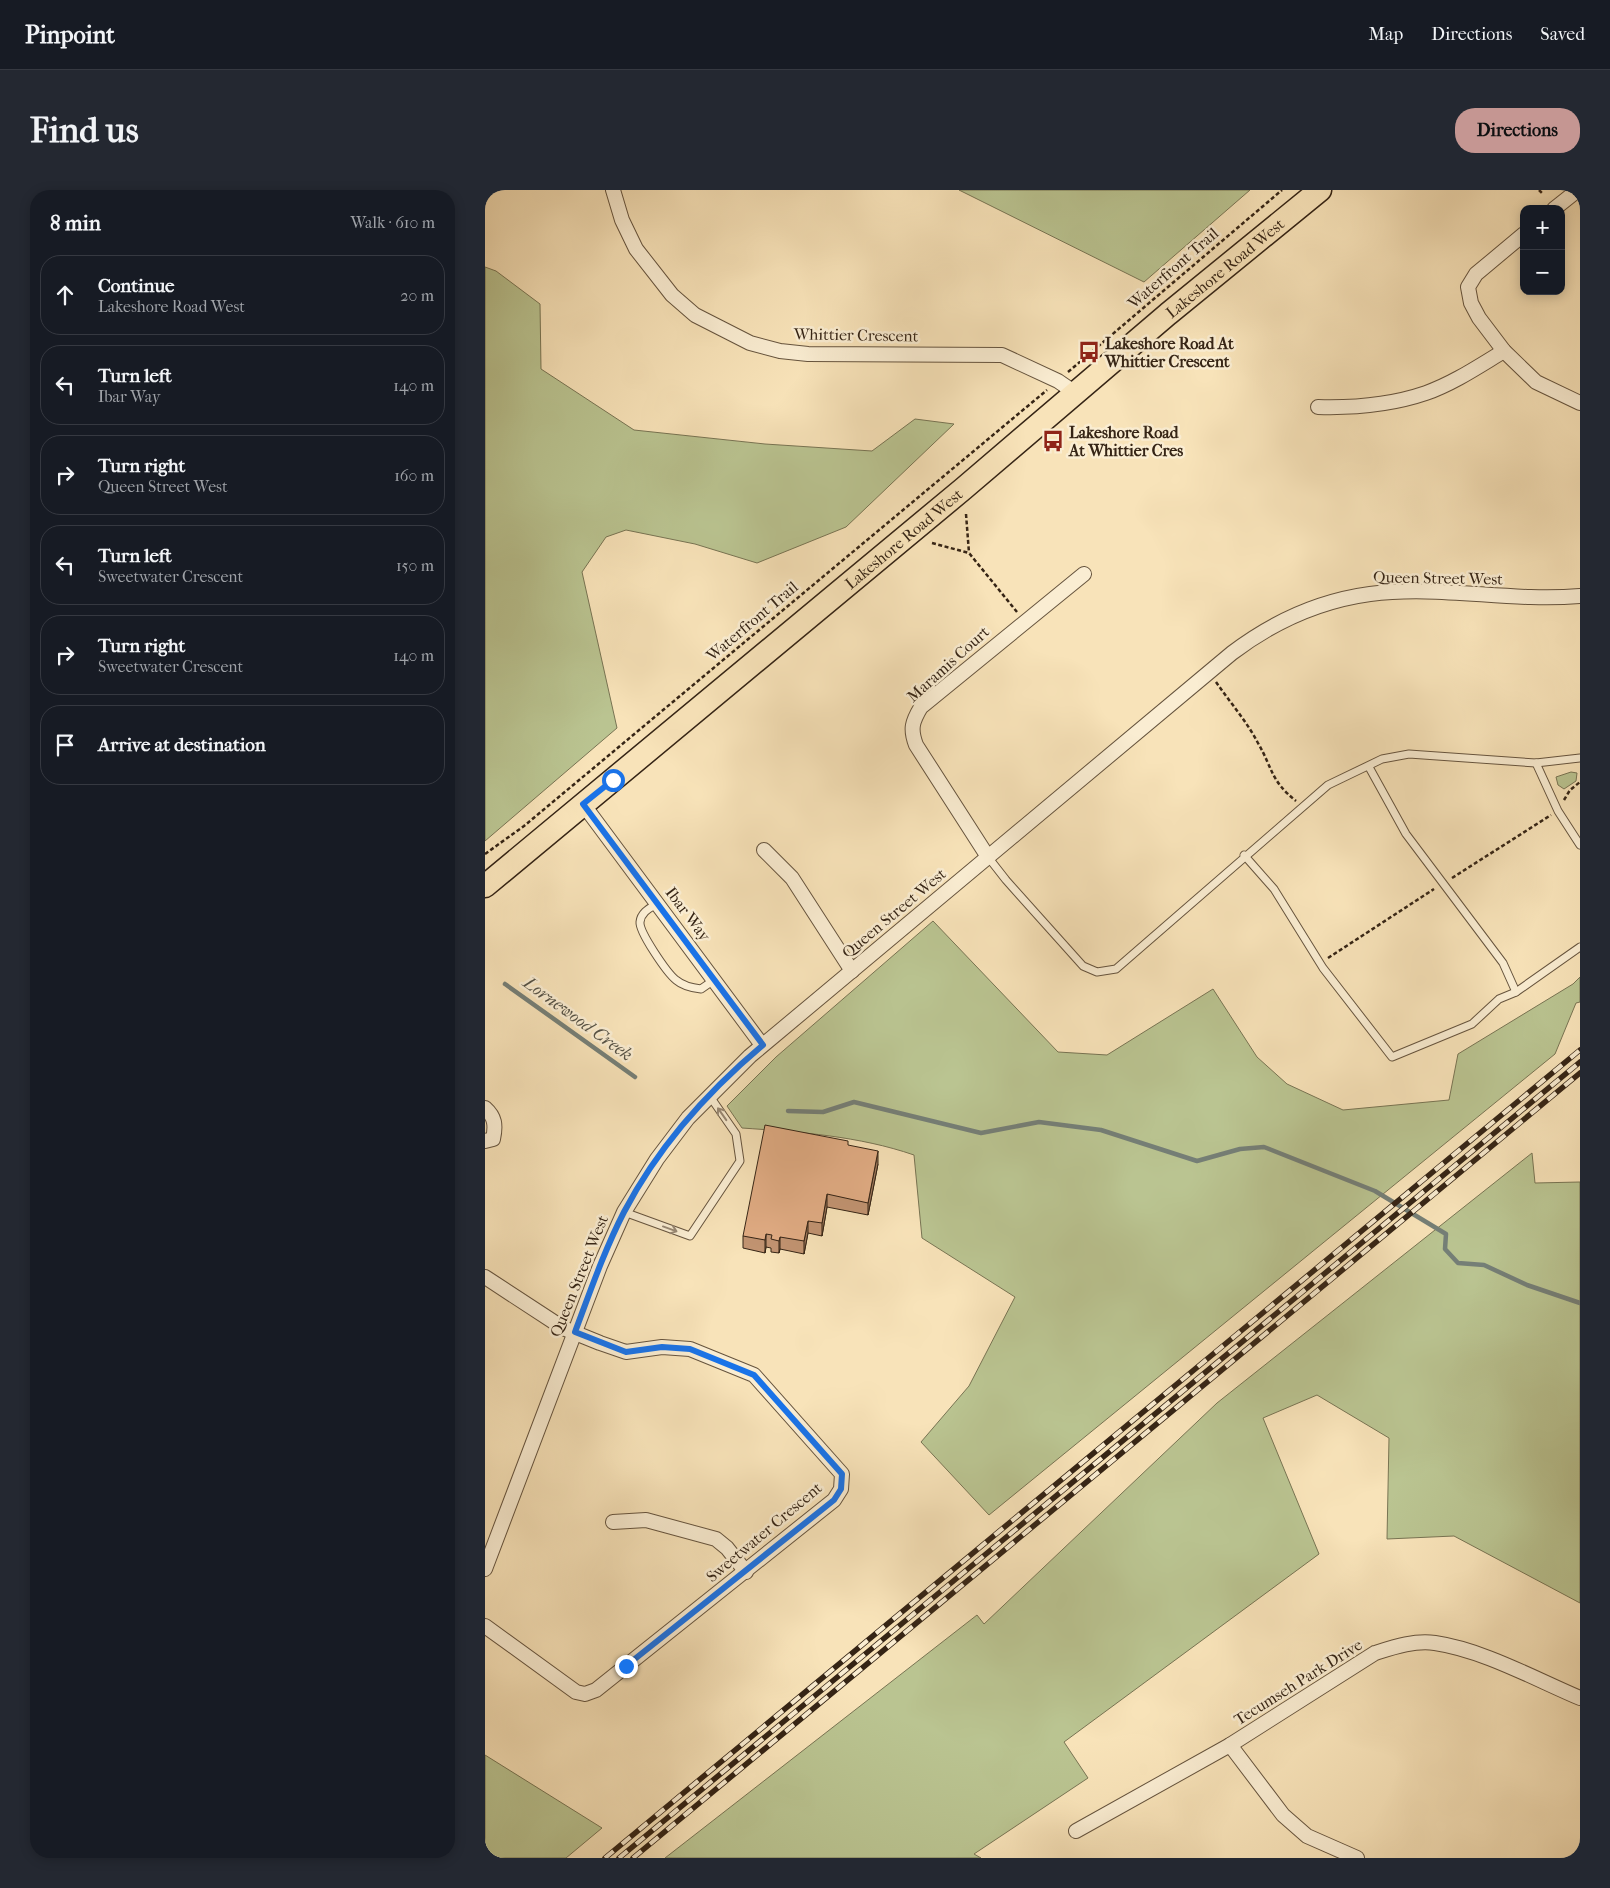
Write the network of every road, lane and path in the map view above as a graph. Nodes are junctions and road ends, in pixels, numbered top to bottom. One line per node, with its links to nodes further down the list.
1 (613, 190): 9 (street, Whittier Crescent)
2 (1282, 190): 8 (path, Waterfront Trail)
3 (1320, 190): 9 (main road, Lakeshore Road West)
4 (1578, 190): 5 (street)
5 (1559, 205)
6 (1520, 237): 7 (street)
7 (1504, 351): 11 (street); 12 (street)
8 (1080, 363)
9 (1077, 394): 24 (main road, Lakeshore Road West)
10 (1032, 403): 29 (path, Waterfront Trail)
11 (1580, 404)
12 (1318, 407)
13 (966, 514): 15 (path)
14 (932, 542): 15 (path)
15 (969, 553): 18 (path)
16 (1084, 574): 18 (street, Maramis Court)
17 (1580, 596): 19 (street, Queen Street West)
18 (1024, 621): 31 (street, Maramis Court)
19 (1209, 672): 25 (path); 31 (street, Queen Street West)
20 (1580, 758): 21 (lane)
21 (1536, 763): 22 (lane); 26 (lane)
22 (1369, 767): 25 (lane); 32 (lane)
23 (1580, 782): 26 (path)
24 (583, 804): 33 (main road, Lakeshore Road West); 34 (street, Ibar Way)
25 (1303, 806): 30 (lane)
26 (1558, 811): 27 (lane); 32 (path)
27 (1580, 845)
28 (764, 850): 37 (street)
29 (485, 854)
30 (1244, 856): 31 (lane); 36 (lane)
31 (988, 857): 37 (street, Queen Street West)
32 (1443, 883): 36 (path); 39 (lane)
33 (485, 886)
34 (657, 903): 38 (street, Ibar Way); 38 (lane)
35 (1580, 947): 39 (lane)
36 (1320, 963): 39 (lane)
37 (852, 971): 40 (street, Queen Street West)
38 (715, 980): 40 (street, Ibar Way)
39 (1516, 992)
40 (763, 1045): 41 (street, Queen Street West)
41 (709, 1095): 44 (street, Queen Street West); 44 (lane, one-way to 41)
42 (485, 1108): 43 (street)
43 (485, 1141)
44 (624, 1212): 46 (street, Queen Street West)
45 (485, 1277): 46 (street, Sweetwater Crescent)
46 (575, 1332): 48 (street, Queen Street West); 49 (street, Sweetwater Crescent)
47 (613, 1522): 49 (street)
48 (485, 1569)
49 (746, 1572): 50 (street, Sweetwater Crescent)
50 (485, 1626)
51 (1580, 1698): 52 (street, Tecumseh Park Drive)
52 (1230, 1745): 53 (street, Tecumseh Park Drive); 54 (street)
53 (1076, 1831)
54 (1357, 1858)

